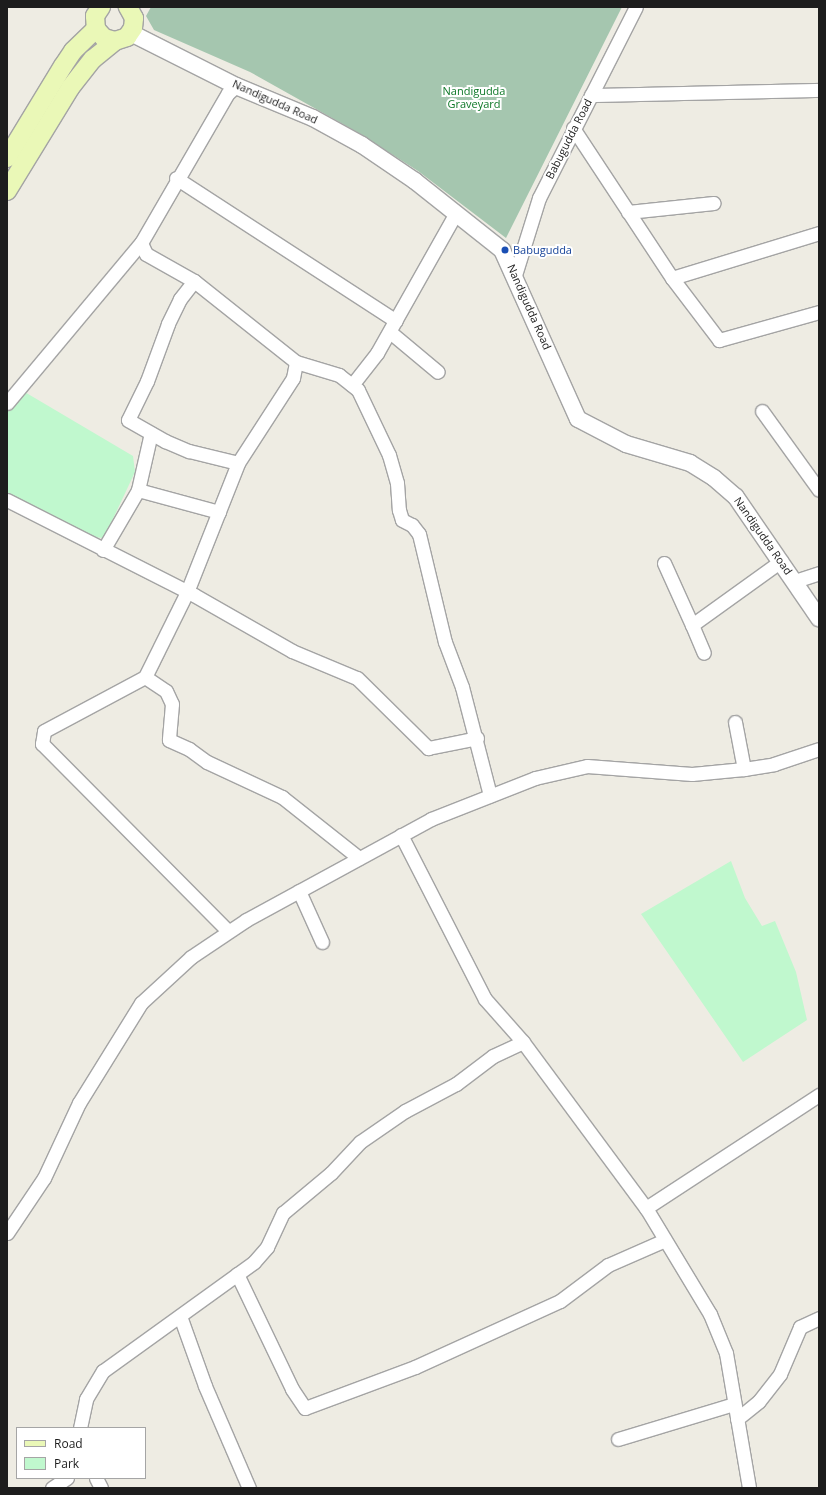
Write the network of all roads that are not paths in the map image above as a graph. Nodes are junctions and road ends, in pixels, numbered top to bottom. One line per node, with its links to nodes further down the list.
1 (101, 7): 4 (main road)
2 (636, 7): 9 (street, Babugudda Road)
3 (133, 9): 5 (main road)
4 (96, 29): 6 (main road); 11 (main road)
5 (131, 33): 6 (main road); 7 (street, Nandigudda Road)
6 (115, 41): 13 (main road)
7 (236, 86): 12 (street); 16 (street, Nandigudda Road)
8 (819, 90): 9 (street)
9 (591, 95): 10 (street, Babugudda Road)
10 (573, 128): 15 (street); 19 (street, Babugudda Road)
11 (7, 158)
12 (176, 178): 18 (street); 23 (street)
13 (7, 191)
14 (714, 203): 15 (street)
15 (628, 212): 20 (street)
16 (456, 214): 19 (street, Nandigudda Road); 23 (street)
17 (819, 233): 20 (street)
18 (140, 243): 21 (street); 27 (street)
19 (515, 275): 36 (street, Nandigudda Road)
20 (672, 278): 22 (street)
21 (194, 281): 24 (street); 29 (street)
22 (819, 312)
23 (393, 326): 25 (street); 26 (street)
24 (296, 362): 26 (street); 30 (street)
25 (438, 372)
26 (352, 385): 46 (street)
27 (7, 402)
28 (762, 411): 32 (street)
29 (151, 433): 30 (street); 31 (street)
30 (238, 463): 34 (street)
31 (138, 490): 34 (street); 35 (street)
32 (819, 490)
33 (7, 500): 35 (street)
34 (219, 512): 40 (street)
35 (103, 550): 40 (street)
36 (781, 561): 39 (street, Nandigudda Road); 42 (street)
37 (664, 563): 42 (street)
38 (819, 573): 39 (street)
39 (795, 581): 41 (street, Nandigudda Road)
40 (187, 592): 44 (street); 46 (street)
41 (819, 618)
42 (692, 625): 43 (street)
43 (704, 653)
44 (145, 677): 51 (street); 53 (street)
45 (735, 722): 48 (street)
46 (477, 738): 49 (street)
47 (819, 748): 48 (street)
48 (744, 769): 49 (street)
49 (490, 795): 50 (street)
50 (401, 835): 51 (street); 55 (street)
51 (359, 858): 52 (street)
52 (299, 891): 53 (street); 54 (street)
53 (228, 931): 58 (street)
54 (322, 942)
55 (523, 1042): 57 (street); 60 (street)
56 (819, 1096): 57 (street)
57 (646, 1208): 59 (street)
58 (7, 1233)
59 (665, 1240): 60 (street); 63 (street)
60 (237, 1274): 61 (street)
61 (180, 1316): 65 (street); 70 (street)
62 (819, 1318): 64 (street)
63 (734, 1404): 64 (street); 66 (street)
64 (737, 1419): 68 (street)
65 (80, 1427)
66 (618, 1439)
67 (66, 1479): 69 (street)
68 (745, 1487)
69 (52, 1488)
70 (249, 1488)

